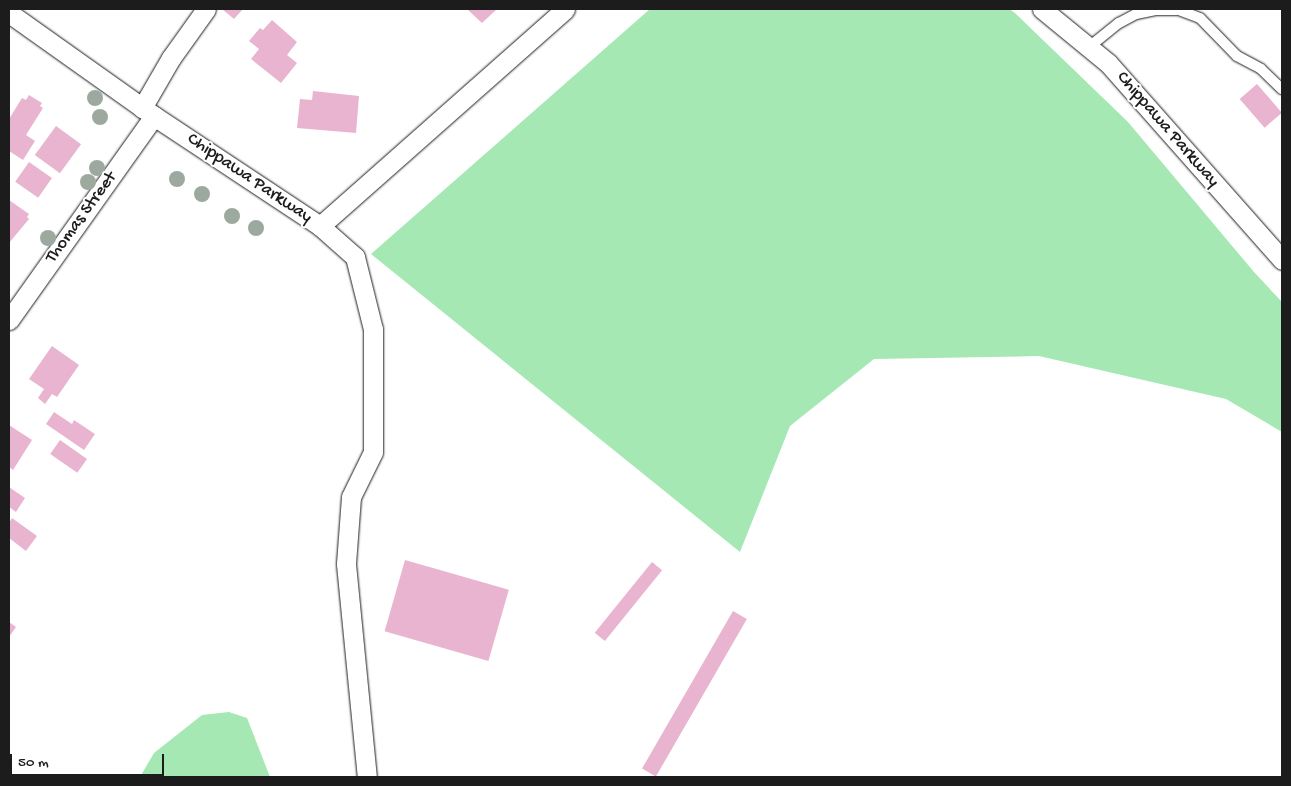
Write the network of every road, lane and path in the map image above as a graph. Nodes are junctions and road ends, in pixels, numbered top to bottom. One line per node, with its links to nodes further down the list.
1 (206, 9): 7 (street, Thomas Street)
2 (565, 9): 8 (street, Chippawa Parkway)
3 (1042, 9): 5 (street, Chippawa Parkway)
4 (9, 13): 7 (street, Chippawa Parkway)
5 (1089, 47): 6 (lane); 9 (street, Chippawa Parkway)
6 (1282, 89)
7 (148, 112): 8 (street, Chippawa Parkway); 10 (street, Thomas Street)
8 (320, 226): 11 (street)
9 (1282, 260)
10 (9, 320)
11 (367, 777)

